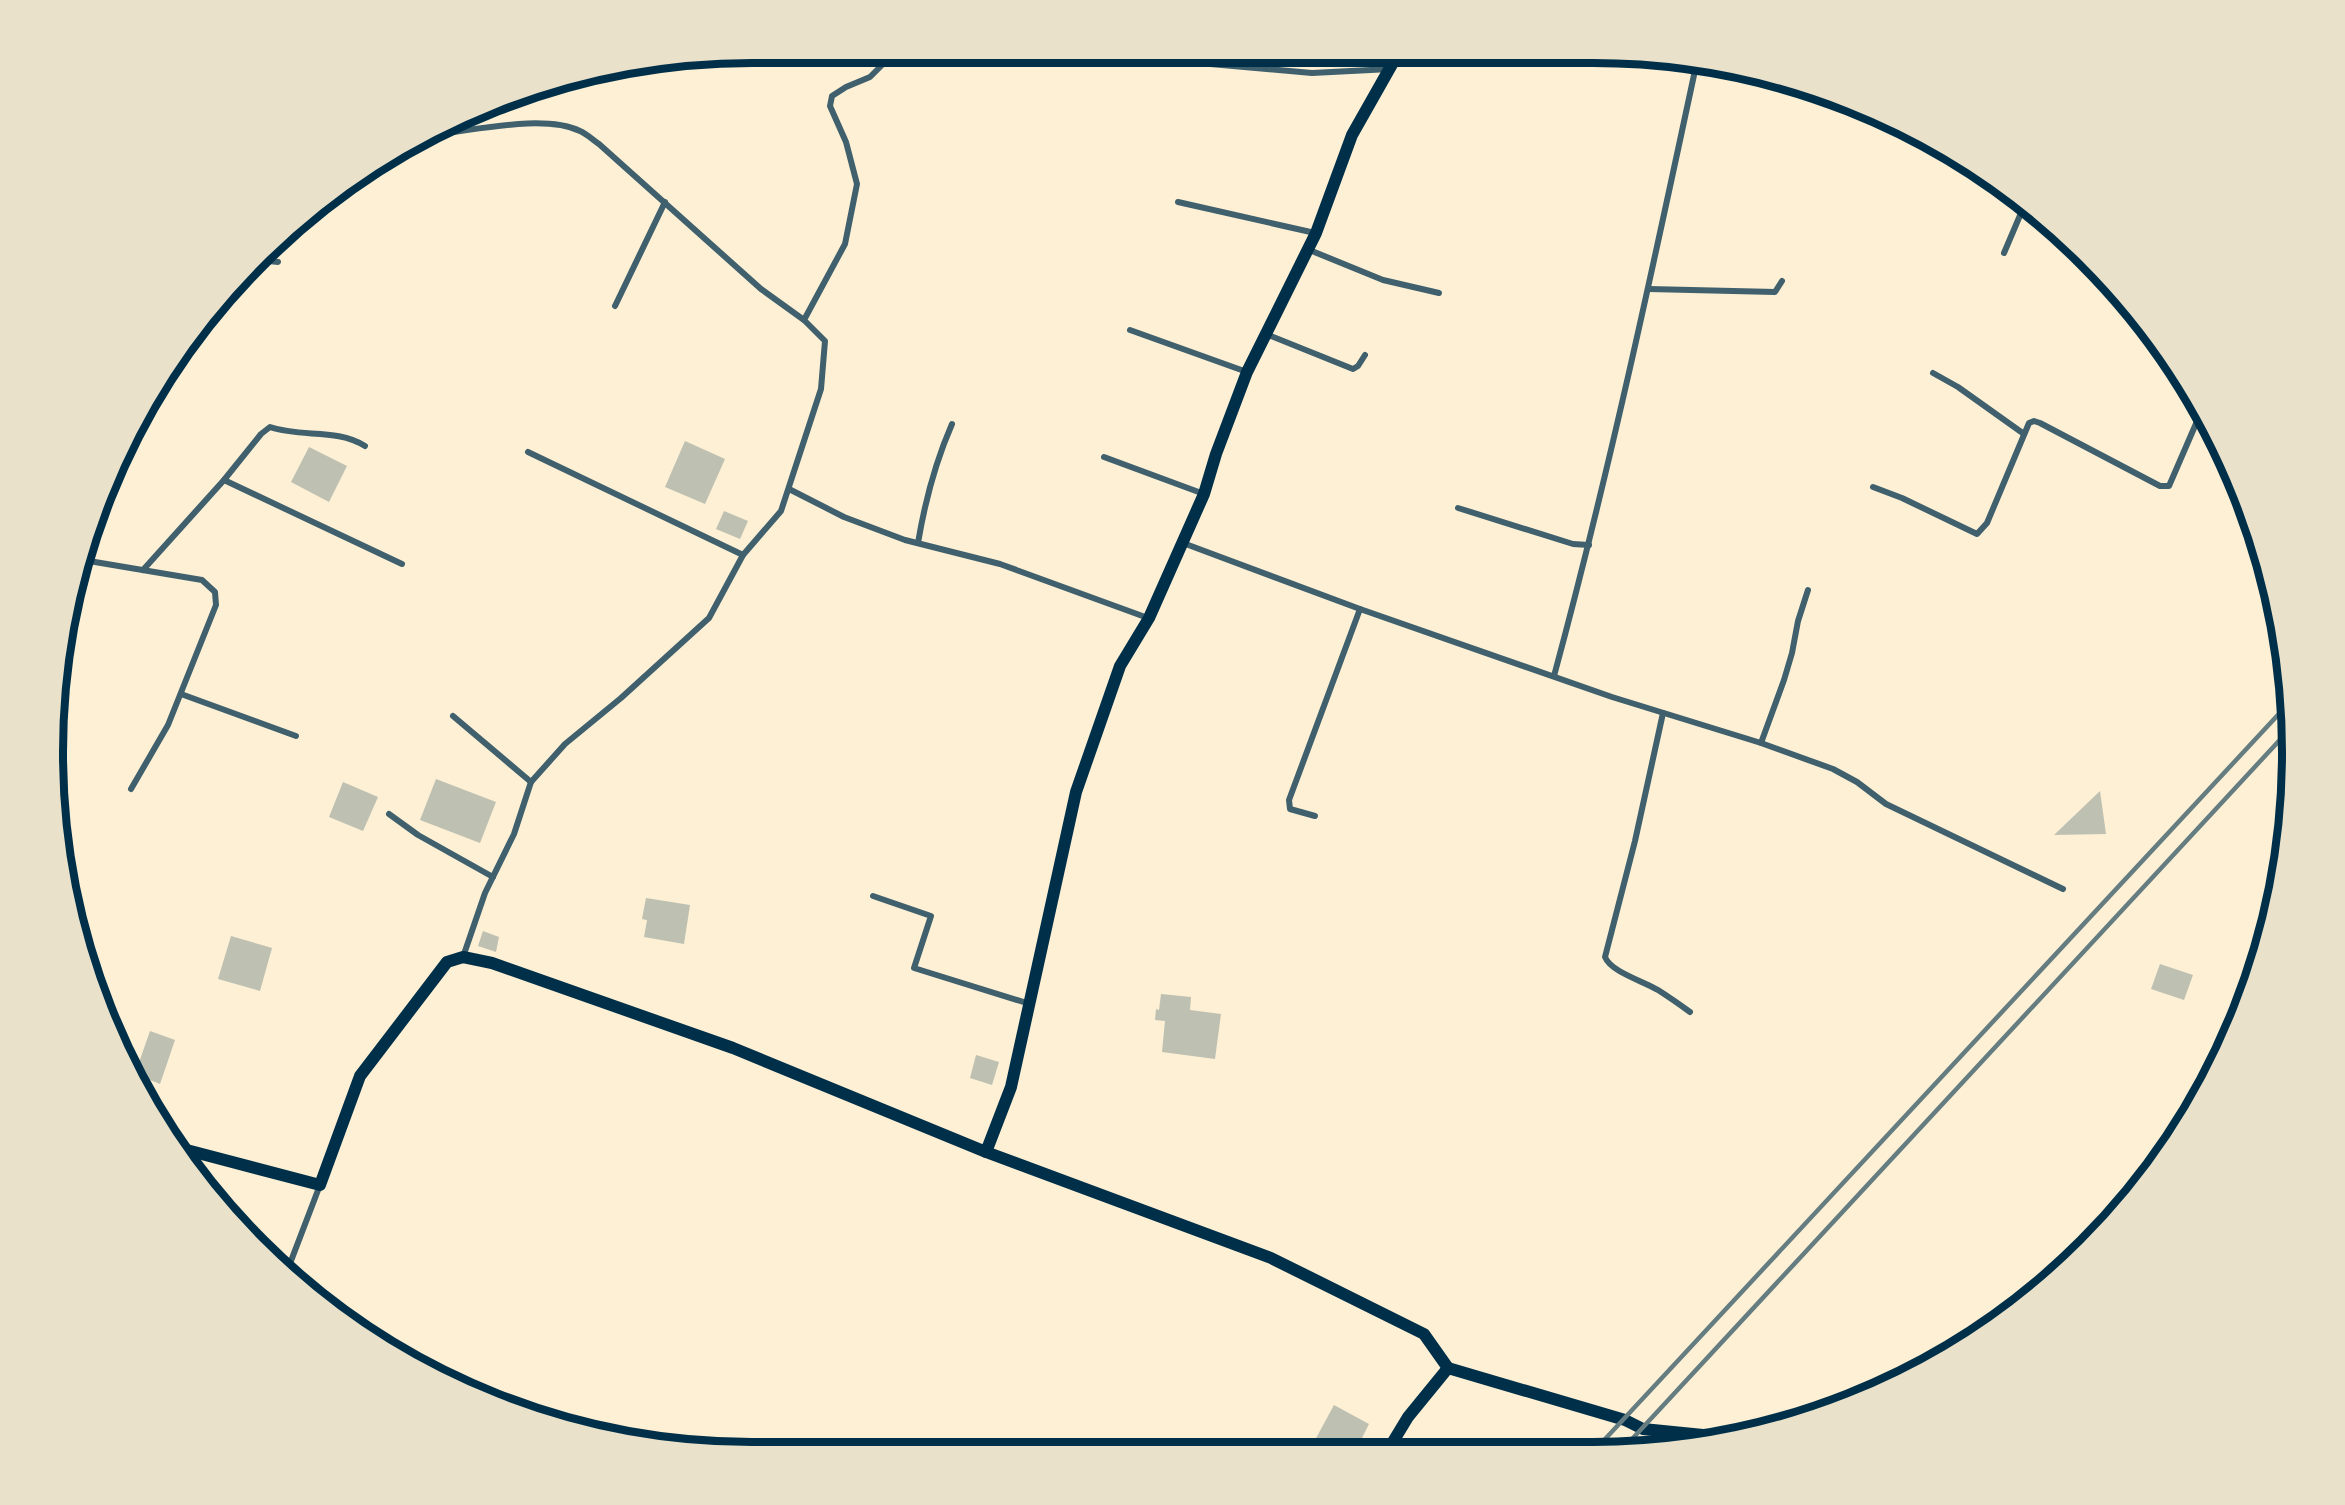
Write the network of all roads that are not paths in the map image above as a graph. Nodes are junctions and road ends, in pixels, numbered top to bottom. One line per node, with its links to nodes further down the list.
1 (883, 63): 18 (street)
2 (1194, 63): 3 (street)
3 (1393, 64): 9 (main road)
4 (1695, 71): 15 (street)
5 (452, 132): 7 (street)
6 (1178, 201): 9 (street)
7 (665, 202): 17 (street); 18 (street)
8 (2021, 213): 11 (street)
9 (1316, 233): 10 (main road)
10 (1307, 249): 16 (street); 20 (main road)
11 (2004, 253)
12 (269, 261): 13 (street)
13 (278, 262)
14 (1782, 281): 15 (street)
15 (1649, 289): 37 (street)
16 (1439, 293)
17 (615, 306)
18 (804, 320): 32 (street)
19 (1130, 330): 22 (street)
20 (1266, 334): 21 (street); 22 (main road)
21 (1365, 355)
22 (1247, 372): 33 (main road)
23 (1933, 373): 26 (street)
24 (2197, 421): 26 (street)
25 (952, 424): 35 (street)
26 (2024, 434): 31 (street)
27 (365, 446): 30 (street)
28 (528, 452): 38 (street)
29 (1104, 457): 33 (street)
30 (224, 480): 40 (street); 41 (street)
31 (1873, 487)
32 (789, 489): 35 (street); 38 (street)
33 (1204, 494): 36 (main road)
34 (1458, 508): 37 (street)
35 (918, 543): 44 (street)
36 (1182, 543): 43 (street); 44 (main road)
37 (1589, 545): 45 (street)
38 (743, 555): 51 (street)
39 (90, 561): 41 (street)
40 (402, 564)
41 (143, 570): 46 (street)
42 (1809, 590): 50 (street)
43 (1360, 609): 45 (street); 54 (street)
44 (1149, 618): 59 (main road)
45 (1554, 676): 47 (street)
46 (181, 694): 49 (street); 52 (street)
47 (1663, 713): 50 (street); 60 (street)
48 (453, 716): 51 (street)
49 (296, 736)
50 (1761, 743): 56 (street)
51 (531, 782): 55 (street)
52 (131, 789)
53 (389, 814): 55 (street)
54 (1315, 816)
55 (493, 878): 58 (street)
56 (2063, 889)
57 (873, 896): 59 (street)
58 (463, 957): 62 (main road); 63 (main road)
59 (1030, 1004): 62 (main road)
60 (1690, 1012)
61 (190, 1151): 63 (main road)
62 (986, 1152): 65 (main road)
63 (320, 1185): 64 (street)
64 (290, 1263)
65 (1448, 1368): 66 (main road); 67 (main road)
66 (1694, 1434)
67 (1393, 1442)

